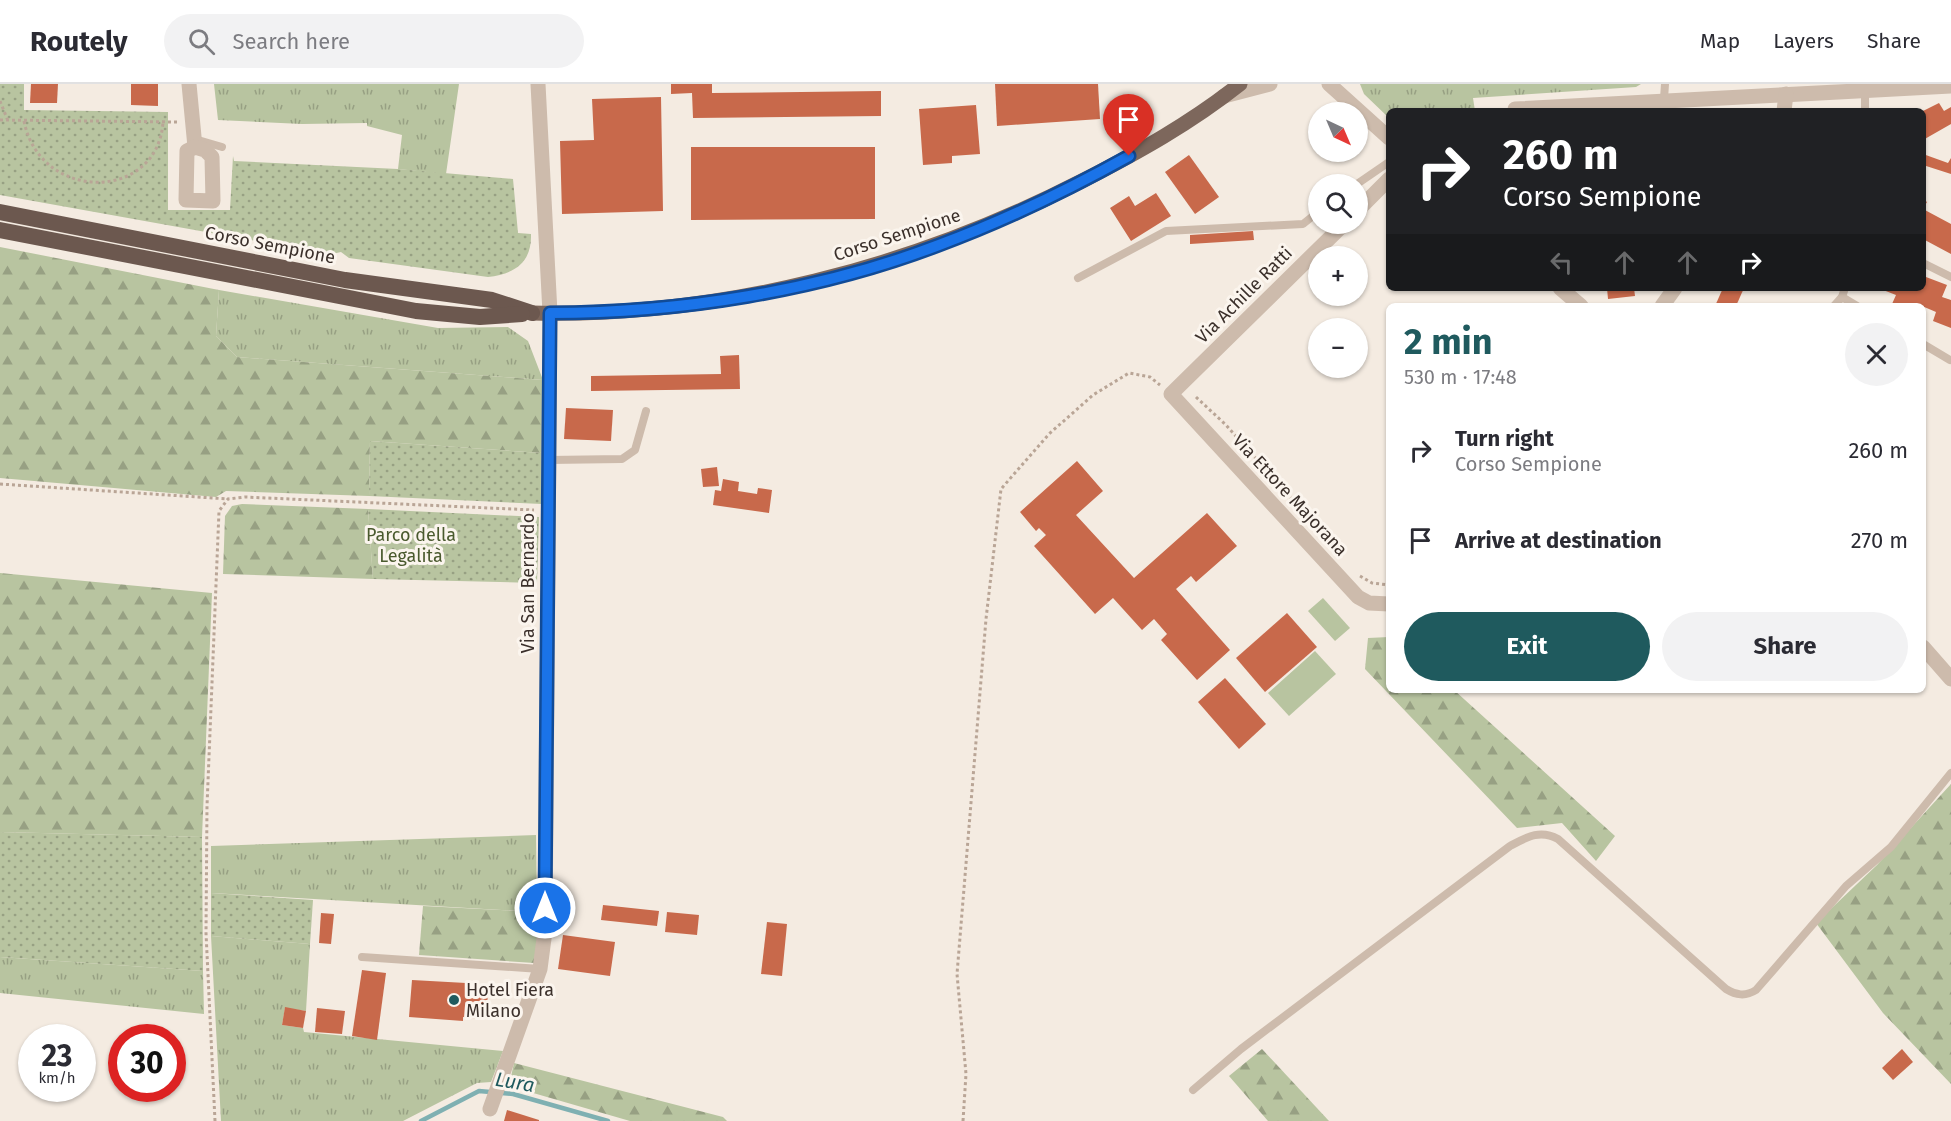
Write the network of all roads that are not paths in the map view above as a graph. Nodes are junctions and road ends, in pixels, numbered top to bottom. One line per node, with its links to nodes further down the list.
1 (189, 84): 21 (street)
2 (538, 84): 41 (street, Via San Bernardo)
3 (1240, 84): 9 (main road, Corso Sempione)
4 (1270, 84): 9 (street)
5 (1318, 84): 13 (street)
6 (1329, 84): 14 (street)
7 (1343, 84): 15 (street)
8 (1951, 86): 10 (street)
9 (1227, 90): 41 (main road, Corso Sempione)
10 (1865, 90): 12 (street); 18 (lane)
11 (1664, 92): 12 (street); 16 (street)
12 (1786, 94): 17 (street)
13 (1346, 102)
14 (1348, 102)
15 (1350, 102)
16 (1524, 108)
17 (1784, 108)
18 (1865, 108)
19 (1368, 120): 20 (street)
20 (1386, 135)
21 (195, 143): 22 (lane)
22 (222, 147)
23 (1386, 164): 24 (lane)
24 (1368, 176)
25 (1386, 182): 26 (street)
26 (1368, 200)
27 (0, 212): 40 (highway, Corso Sempione)
28 (1308, 220): 32 (lane)
29 (0, 230): 40 (highway, Corso Sempione)
30 (1334, 234): 44 (street, Via Achille Ratti)
31 (1926, 265): 33 (lane)
32 (1078, 278)
33 (1951, 278)
34 (1564, 291): 37 (street)
35 (1844, 291): 36 (lane)
36 (1842, 297): 38 (lane); 39 (lane)
37 (1578, 303)
38 (1837, 303)
39 (1852, 303)
40 (532, 313): 41 (main road, Corso Sempione)
41 (550, 313): 46 (street, Via San Bernardo)
42 (1926, 346): 43 (lane)
43 (1950, 360)
44 (1176, 389): 47 (street, Via Ettore Majorana)
45 (646, 411): 46 (lane)
46 (549, 460): 52 (street, Via San Bernardo)
47 (1386, 604)
48 (1926, 650): 49 (street)
49 (1951, 679)
50 (1951, 773): 53 (lane)
51 (362, 957): 52 (lane)
52 (540, 969): 54 (street, Via San Bernardo)
53 (1192, 1090)
54 (490, 1109)

